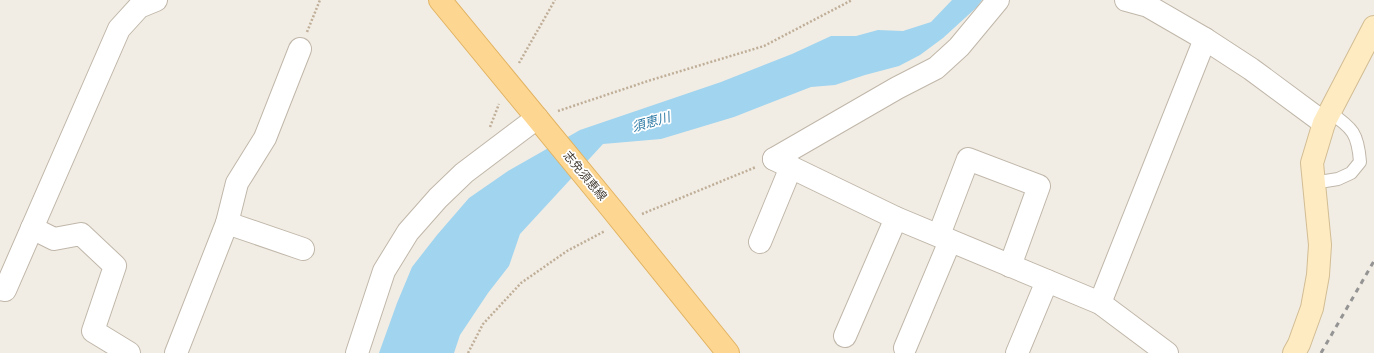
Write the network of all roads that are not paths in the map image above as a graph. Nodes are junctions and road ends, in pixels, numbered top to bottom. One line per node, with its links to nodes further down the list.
1 (156, 0): 14 (street)
2 (440, 0): 8 (main road, 志免須恵線)
3 (998, 0): 10 (street)
4 (1126, 0): 6 (street)
5 (1374, 27): 9 (street)
6 (1205, 39): 9 (street); 21 (street)
7 (300, 48): 13 (street)
8 (537, 118): 24 (main road, 志免須恵線); 27 (street)
9 (1327, 118): 11 (street); 11 (lane)
10 (783, 163): 12 (street); 16 (street)
11 (1313, 183): 30 (street)
12 (896, 218): 15 (street); 22 (street)
13 (227, 222): 17 (street); 26 (street)
14 (32, 228): 20 (street); 25 (street)
15 (946, 234): 18 (street); 18 (street); 23 (street)
16 (760, 242)
17 (302, 248)
18 (1010, 266): 19 (street)
19 (1047, 282): 21 (street); 28 (street)
20 (0, 288)
21 (1100, 303): 29 (street)
22 (845, 336)
23 (905, 348)
24 (727, 352)
25 (129, 353)
26 (176, 353)
27 (357, 353)
28 (1017, 353)
29 (1167, 353)
30 (1294, 353)

